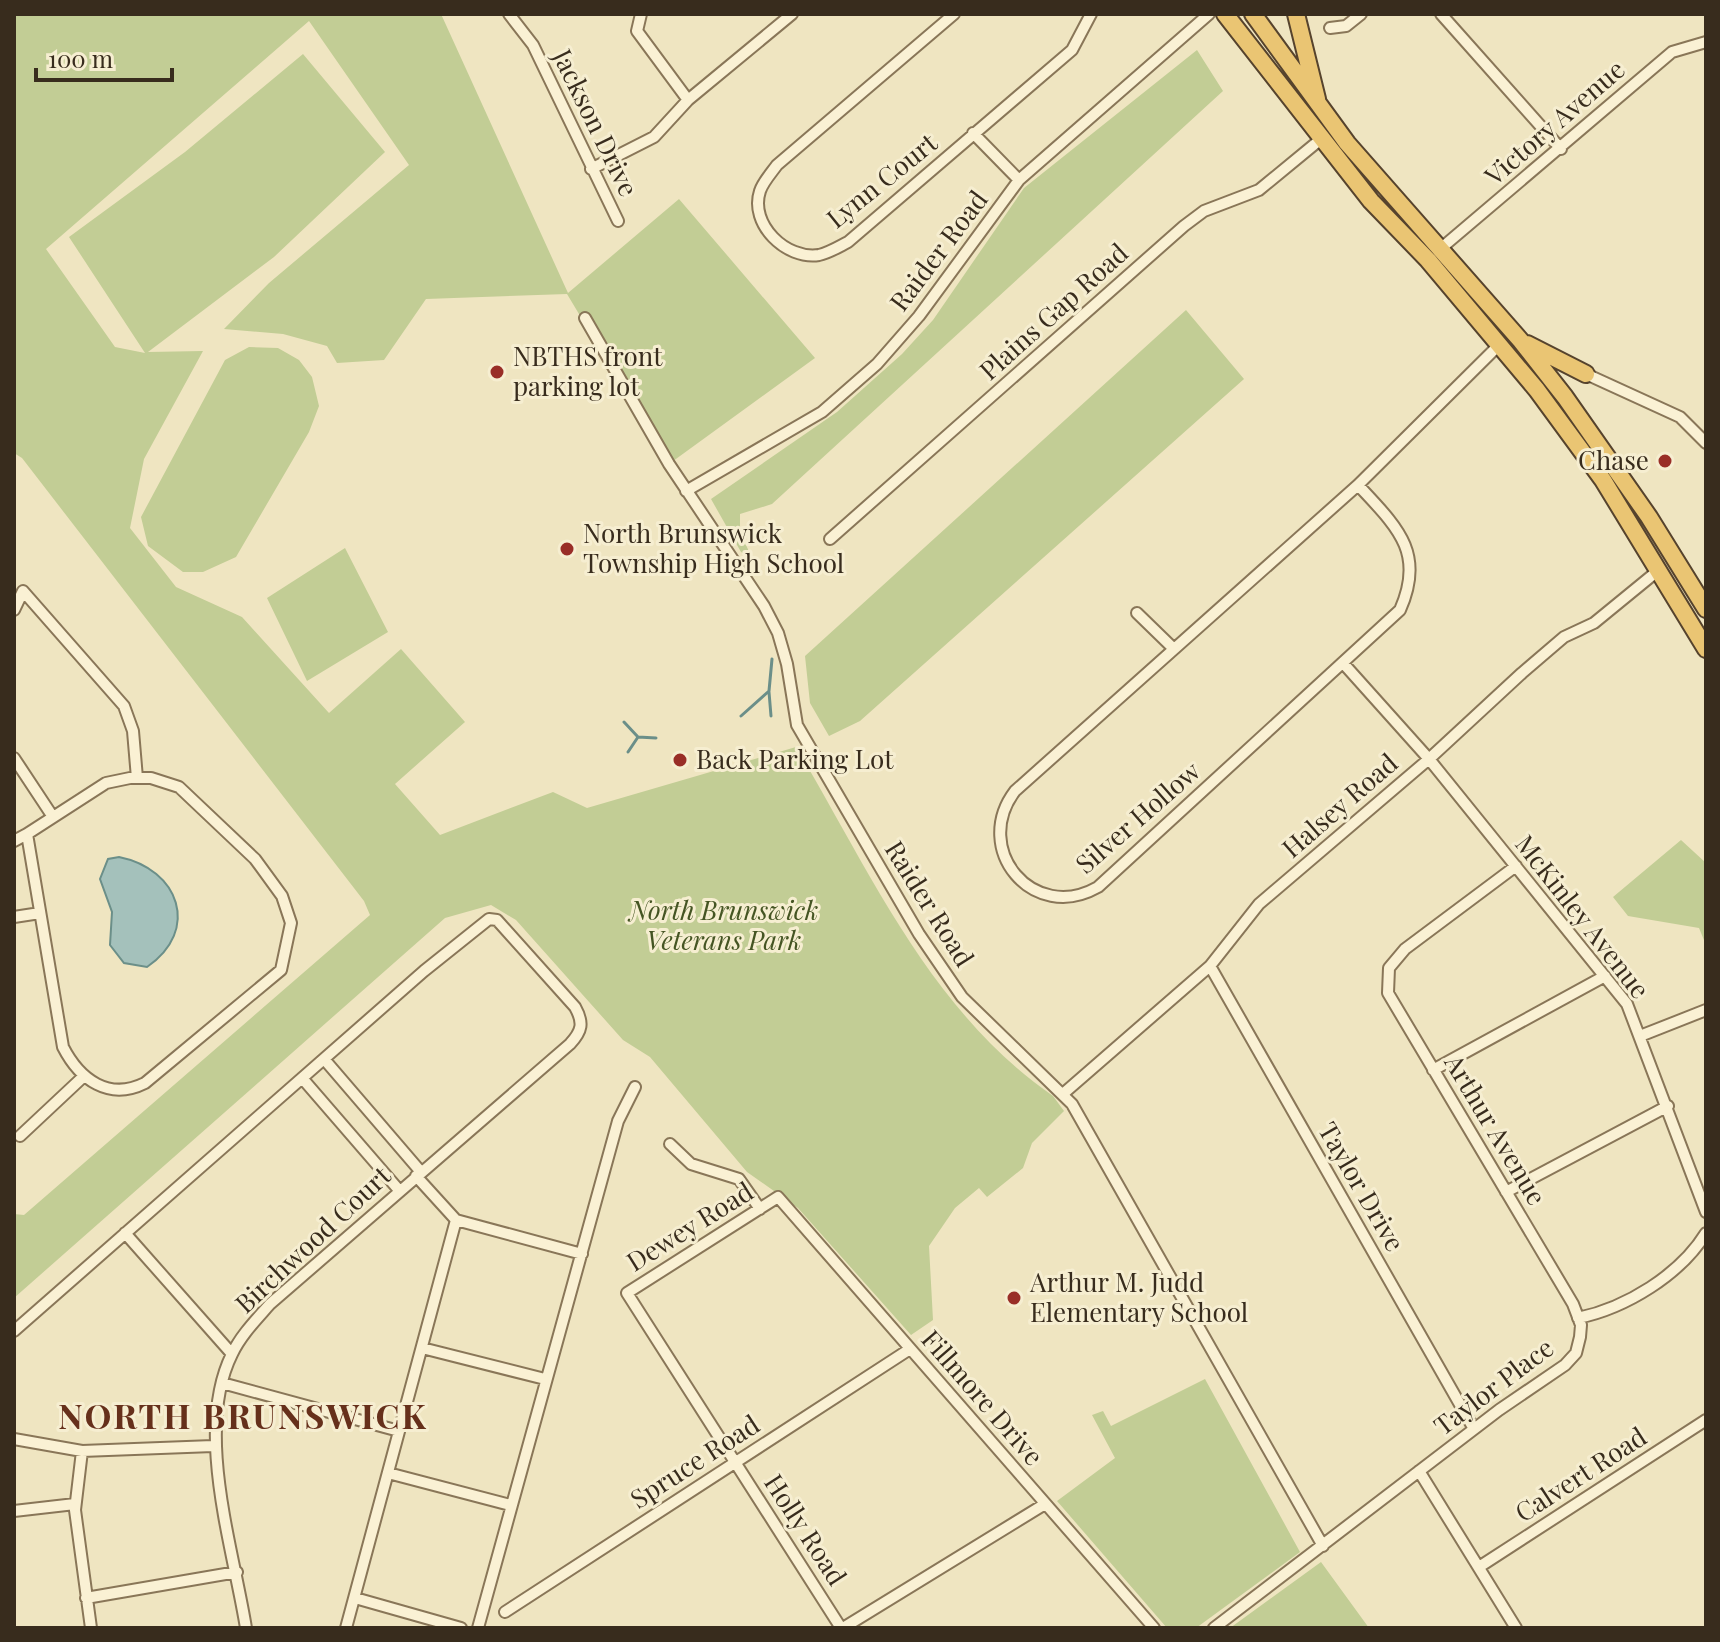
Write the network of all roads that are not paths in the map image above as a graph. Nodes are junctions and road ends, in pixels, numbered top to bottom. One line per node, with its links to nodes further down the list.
1 (509, 14): 19 (street, Jackson Drive)
2 (641, 14): 14 (street)
3 (792, 14): 14 (street)
4 (954, 14): 16 (street, Lynn Court)
5 (1091, 14): 16 (street, Lynn Court)
6 (1209, 14): 20 (street, Raider Road)
7 (1225, 14): 17 (highway)
8 (1253, 14): 15 (highway)
9 (1296, 14): 15 (highway)
10 (1361, 14): 12 (street)
11 (1441, 14): 18 (street)
12 (1330, 28)
13 (1706, 42): 18 (street, Victory Avenue)
14 (688, 100): 19 (street)
15 (1318, 105): 22 (highway)
16 (973, 133): 20 (street)
17 (1321, 139): 22 (highway); 31 (street, Plains Gap Road)
18 (1561, 149): 22 (street, Victory Avenue)
19 (591, 169): 21 (street, Jackson Drive)
20 (1019, 180): 30 (street, Raider Road)
21 (618, 221)
22 (1434, 255): 24 (highway); 25 (highway)
23 (585, 318): 30 (street, Raider Road)
24 (1521, 341): 26 (highway); 27 (highway)
25 (1499, 345): 29 (street, Silver Hollow); 32 (highway)
26 (1586, 374): 27 (highway); 28 (street)
27 (1565, 397): 33 (highway)
28 (1706, 443)
29 (1358, 485): 36 (street, Silver Hollow); 38 (street, Silver Hollow)
30 (686, 491): 57 (street, Raider Road)
31 (830, 539)
32 (1660, 569): 37 (highway); 40 (street, Halsey Road)
33 (1706, 609)
34 (14, 610): 41 (street)
35 (1137, 613): 36 (street)
36 (1174, 649): 38 (street, Silver Hollow)
37 (1706, 649)
38 (1343, 663): 40 (street, McKinley Avenue)
39 (14, 758): 42 (street)
40 (1429, 759): 45 (street, McKinley Avenue); 48 (street, Halsey Road)
41 (137, 778): 42 (street); 54 (street)
42 (53, 817): 43 (street)
43 (27, 834): 44 (street); 46 (street)
44 (14, 841)
45 (1516, 866): 49 (street, McKinley Avenue); 53 (street, Arthur Avenue)
46 (40, 913): 47 (street); 54 (street)
47 (14, 917)
48 (1210, 966): 57 (street, Halsey Road); 80 (street, Taylor Drive)
49 (1605, 976): 51 (street, McKinley Avenue); 53 (street)
50 (1706, 1010): 51 (street)
51 (1640, 1036): 58 (street, McKinley Avenue)
52 (324, 1059): 55 (street); 61 (street); 61 (street, Birchwood Court)
53 (1433, 1070): 63 (street, Arthur Avenue)
54 (84, 1076): 59 (street)
55 (302, 1078): 62 (street); 68 (street)
56 (635, 1087): 70 (street)
57 (1064, 1093): 92 (street, Raider Road)
58 (1668, 1106): 63 (street); 66 (street, McKinley Avenue)
59 (20, 1136)
60 (670, 1144): 65 (street)
61 (418, 1174): 62 (street, Birchwood Court); 67 (street)
62 (398, 1189): 76 (street, Birchwood Court)
63 (1506, 1192): 72 (street, Arthur Avenue)
64 (778, 1197): 65 (street, Dewey Road); 75 (street, Fillmore Drive)
65 (760, 1209): 71 (street, Dewey Road)
66 (1706, 1211)
67 (456, 1220): 70 (street); 74 (street)
68 (125, 1233): 73 (street); 76 (street)
69 (1706, 1233): 72 (street, Taylor Place)
70 (582, 1254): 77 (street)
71 (627, 1293): 85 (street, Holly Road)
72 (1578, 1318): 80 (street, Taylor Place)
73 (14, 1331)
74 (422, 1348): 77 (street); 81 (street)
75 (910, 1349): 85 (street, Spruce Road); 89 (street, Fillmore Drive)
76 (232, 1354): 78 (street, Birchwood Court)
77 (545, 1379): 90 (street)
78 (222, 1383): 81 (street); 83 (street, Birchwood Court)
79 (1706, 1420): 93 (street, Calvert Road)
80 (1474, 1429): 86 (street, Taylor Place)
81 (399, 1431): 87 (street)
82 (14, 1439): 84 (street)
83 (213, 1446): 84 (street); 94 (street, Birchwood Court)
84 (82, 1451): 88 (street)
85 (735, 1462): 97 (street, Spruce Road); 103 (street, Holly Road)
86 (1419, 1471): 92 (street, Taylor Place); 93 (street)
87 (388, 1473): 90 (street); 96 (street)
88 (75, 1504): 91 (street); 95 (street)
89 (1045, 1504): 103 (street); 104 (street, Fillmore Drive)
90 (510, 1505): 102 (street)
91 (14, 1511)
92 (1323, 1546): 105 (street, Taylor Place)
93 (1479, 1567): 106 (street)
94 (237, 1572): 95 (street); 99 (street, Birchwood Court)
95 (86, 1598): 98 (street)
96 (355, 1598): 100 (street); 101 (street)
97 (505, 1612)
98 (91, 1628)
99 (246, 1628)
100 (346, 1628)
101 (461, 1628)
102 (478, 1628)
103 (842, 1628)
104 (1154, 1628)
105 (1214, 1628)
106 (1516, 1628)

